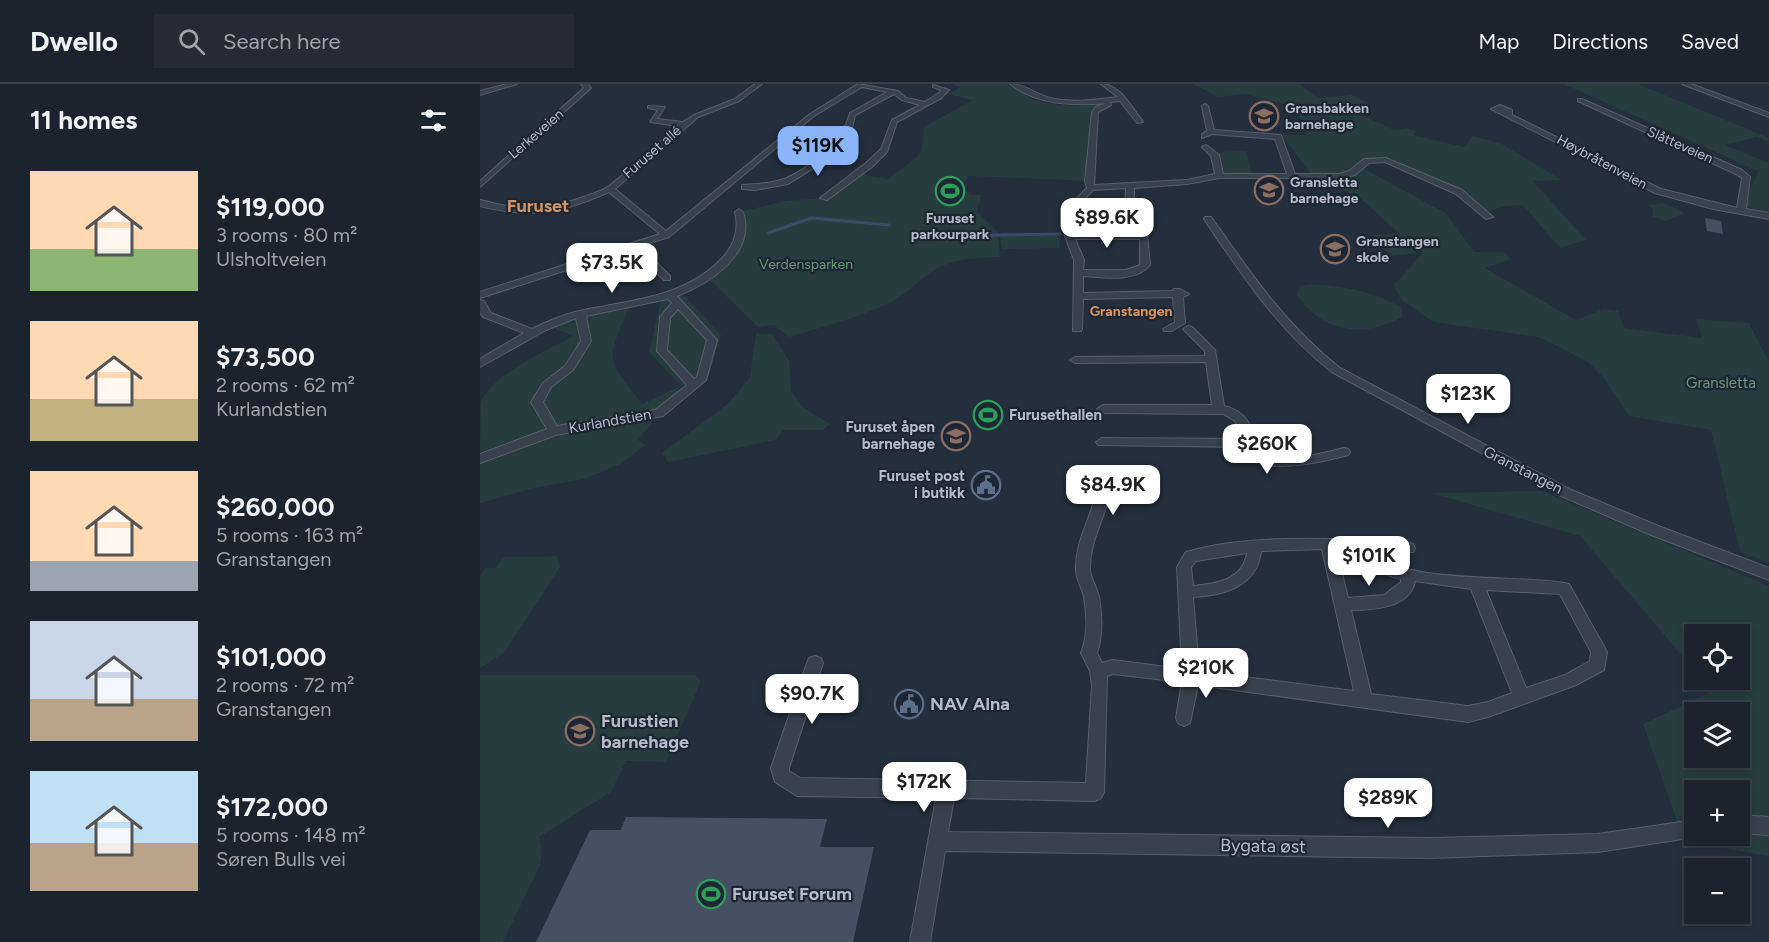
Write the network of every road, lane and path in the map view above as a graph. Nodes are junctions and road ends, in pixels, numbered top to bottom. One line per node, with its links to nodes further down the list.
1 (514, 84): 10 (street)
2 (584, 84): 27 (street, Lerkeveien)
3 (759, 84): 21 (street, Furuset allé)
4 (1013, 84): 11 (street)
5 (1104, 84): 11 (street)
6 (1685, 84): 16 (street)
7 (862, 85): 9 (street); 23 (street)
8 (935, 86): 13 (street)
9 (892, 92): 13 (street); 28 (street)
10 (480, 93)
11 (1123, 100): 20 (street); 31 (street)
12 (1580, 100): 35 (street, Slåtteveien)
13 (926, 104): 32 (street)
14 (1758, 104): 16 (street)
15 (1205, 106): 25 (street)
16 (1746, 106): 18 (street)
17 (650, 107): 21 (street)
18 (1769, 114)
19 (1509, 115): 35 (street, Høybråtenveien)
20 (1139, 122)
21 (685, 124): 30 (street, Furuset allé)
22 (1206, 147): 24 (street)
23 (746, 170): 26 (street); 28 (street)
24 (1220, 176): 25 (street); 29 (street)
25 (1292, 176): 38 (street)
26 (729, 183): 28 (street); 40 (street)
27 (480, 185)
28 (745, 188)
29 (1130, 188): 31 (street); 37 (street)
30 (610, 189): 33 (street); 40 (street, Furuset allé)
31 (1091, 189): 37 (street)
32 (824, 198)
33 (480, 203)
34 (739, 212): 47 (street)
35 (1741, 212): 36 (street, Høybråtenveien)
36 (1769, 216)
37 (1071, 217): 41 (street)
38 (1489, 217)
39 (1208, 219): 70 (street, Granstangen)
40 (666, 235): 42 (street)
41 (1069, 236): 43 (street); 43 (street)
42 (634, 246): 44 (street); 45 (street)
43 (1080, 273): 46 (street)
44 (667, 278)
45 (480, 295)
46 (1078, 296): 50 (street); 51 (street)
47 (675, 300): 49 (street); 57 (street); 57 (street, Kurlandstien)
48 (480, 303): 53 (street)
49 (581, 315): 53 (street); 60 (street, Kurlandstien)
50 (1077, 329)
51 (1168, 329)
52 (1188, 329): 54 (street)
53 (534, 333): 56 (street)
54 (1210, 359): 55 (street); 59 (street)
55 (1075, 360)
56 (480, 364)
57 (693, 385): 60 (street, Kurlandstien)
58 (1103, 409): 59 (street)
59 (1218, 409): 62 (street)
60 (554, 430): 64 (street, Kurlandstien)
61 (1102, 442): 62 (street)
62 (1250, 443): 63 (street)
63 (1344, 452)
64 (480, 459)
65 (1102, 497): 76 (street)
66 (1328, 544): 67 (street); 68 (street); 74 (street)
67 (1372, 545): 69 (street); 71 (street)
68 (1255, 546): 73 (street); 73 (street)
69 (1408, 548)
70 (1769, 574)
71 (1408, 575): 72 (street); 74 (street)
72 (1476, 584): 78 (street); 78 (street)
73 (1186, 592): 77 (street)
74 (1342, 604): 79 (street)
75 (815, 663): 81 (street)
76 (1098, 671): 77 (street); 81 (street)
77 (1191, 676): 79 (street); 80 (street)
78 (1521, 696): 79 (street)
79 (1364, 699)
80 (1184, 718)
81 (946, 791): 85 (street)
82 (1750, 825): 83 (street)
83 (1769, 826)
84 (1684, 831): 85 (street, Bygata øst)
85 (937, 841): 86 (street)
86 (920, 942)

